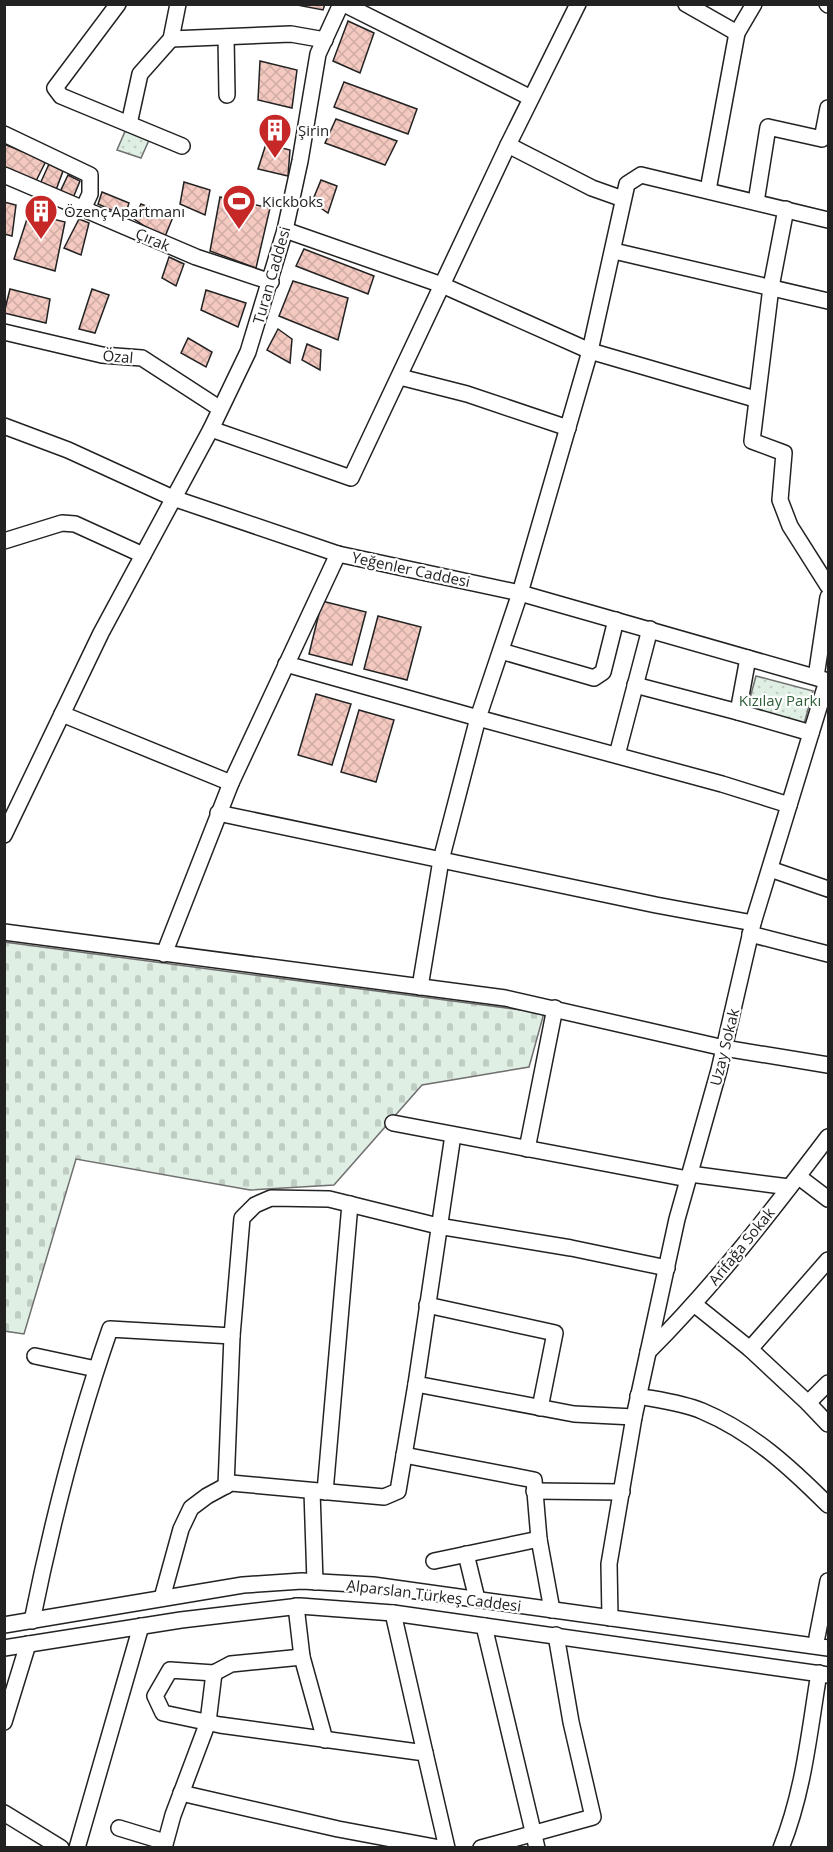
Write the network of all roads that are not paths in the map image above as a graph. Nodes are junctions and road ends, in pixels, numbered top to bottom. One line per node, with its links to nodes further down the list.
1 (118, 4): 14 (street)
2 (178, 4): 9 (street)
3 (343, 4): 10 (street, Turan Caddesi); 12 (street)
4 (686, 4): 7 (street)
5 (754, 4): 7 (street)
6 (577, 5): 12 (street)
7 (737, 33): 19 (street)
8 (226, 37): 9 (street); 10 (street); 11 (street)
9 (171, 39): 14 (street)
10 (325, 40): 25 (street, Turan Caddesi)
11 (227, 95)
12 (531, 98): 16 (street)
13 (828, 108): 21 (street)
14 (129, 124): 17 (street)
15 (4, 134): 22 (street)
16 (508, 145): 20 (street); 28 (street)
17 (182, 146)
18 (4, 176): 22 (street, Çırak)
19 (708, 190): 20 (street); 21 (street)
20 (623, 199): 26 (street)
21 (756, 202): 23 (street)
22 (83, 209): 27 (street, Çırak)
23 (786, 209): 24 (street); 29 (street)
24 (828, 220)
25 (285, 230): 27 (street, Turan Caddesi); 28 (street)
26 (614, 251): 29 (street); 32 (street)
27 (271, 282): 35 (street, Turan Caddesi)
28 (442, 285): 32 (street); 33 (street)
29 (771, 287): 30 (street); 34 (street)
30 (828, 302)
31 (4, 332): 35 (street, Özal)
32 (590, 351): 34 (street); 37 (street)
33 (400, 377): 37 (street); 38 (street)
34 (755, 399): 43 (street)
35 (219, 408): 38 (street, Turan Caddesi)
36 (4, 426): 39 (street, Yeğenler Caddesi)
37 (568, 428): 44 (street)
38 (211, 429): 39 (street, Turan Caddesi)
39 (173, 498): 41 (street, Yeğenler Caddesi); 42 (street, Turan Caddesi)
40 (4, 541): 42 (street)
41 (338, 554): 44 (street, Yeğenler Caddesi); 50 (street)
42 (143, 555): 54 (street, Turan Caddesi)
43 (828, 586)
44 (520, 593): 46 (street, Yeğenler Caddesi); 48 (street)
45 (828, 597): 51 (street, Uzay Sokak)
46 (616, 620): 47 (street, Yeğenler Caddesi); 48 (street)
47 (650, 629): 49 (street, Yeğenler Caddesi); 52 (street)
48 (501, 651): 55 (street)
49 (748, 658): 51 (street, Yeğenler Caddesi); 53 (street)
50 (286, 664): 55 (street); 58 (street)
51 (824, 680): 56 (street, Uzay Sokak)
52 (635, 685): 53 (street); 57 (street)
53 (738, 712): 56 (street)
54 (62, 714): 58 (street); 61 (street, Turan Caddesi)
55 (478, 718): 57 (street); 62 (street)
56 (811, 733): 59 (street, Uzay Sokak)
57 (617, 755): 59 (street)
58 (231, 783): 60 (street)
59 (789, 805): 63 (street, Uzay Sokak)
60 (218, 813): 62 (street); 67 (street)
61 (4, 835)
62 (441, 860): 65 (street); 69 (street)
63 (770, 869): 64 (street); 65 (street, Uzay Sokak)
64 (828, 889)
65 (752, 928): 68 (street); 71 (street, Uzay Sokak)
66 (4, 932): 67 (street)
67 (164, 954): 69 (street)
68 (828, 954)
69 (420, 987): 70 (street)
70 (555, 1008): 71 (street); 76 (street)
71 (724, 1048): 72 (street); 77 (street, Uzay Sokak)
72 (828, 1065)
73 (393, 1124): 74 (street)
74 (453, 1135): 76 (street); 81 (street)
75 (828, 1137): 78 (street, Arifağa Sokak)
76 (527, 1149): 77 (street)
77 (689, 1176): 78 (street); 83 (street, Uzay Sokak)
78 (794, 1182): 79 (street); 84 (street, Arifağa Sokak)
79 (828, 1199)
80 (350, 1204): 81 (street); 86 (street); 101 (street)
81 (438, 1226): 83 (street); 85 (street)
82 (828, 1260): 87 (street)
83 (667, 1268): 88 (street, Uzay Sokak)
84 (694, 1304): 87 (street); 88 (street, Arifağa Sokak)
85 (427, 1305): 92 (street); 95 (street)
86 (232, 1336): 90 (street); 99 (street)
87 (750, 1349): 94 (street)
88 (648, 1352): 93 (street, Uzay Sokak)
89 (35, 1356): 90 (street)
90 (96, 1369): 115 (street)
91 (828, 1383): 94 (street)
92 (416, 1384): 95 (street); 98 (street)
93 (638, 1396): 96 (street, Uzay Sokak); 103 (street)
94 (808, 1403): 97 (street)
95 (540, 1408): 96 (street)
96 (634, 1417): 102 (street, Uzay Sokak)
97 (828, 1424)
98 (404, 1455): 100 (street); 101 (street)
99 (226, 1486): 101 (street); 109 (street)
100 (534, 1491): 102 (street); 104 (street)
101 (319, 1492): 108 (street)
102 (622, 1492): 114 (street, Uzay Sokak)
103 (828, 1505)
104 (539, 1539): 105 (street); 112 (street)
105 (466, 1554): 106 (street); 110 (street)
106 (434, 1562)
107 (828, 1581): 120 (street)
108 (315, 1582): 109 (street, Alparslan Türkeş Caddesi); 110 (street, Alparslan Türkeş Caddesi)
109 (162, 1598): 115 (street, Alparslan Türkeş Caddesi)
110 (477, 1599): 112 (street, Alparslan Türkeş Caddesi)
111 (296, 1606): 113 (street, Alparslan Türkeş Caddesi); 117 (street, Alparslan Türkeş Caddesi); 124 (street)
112 (552, 1610): 114 (street, Alparslan Türkeş Caddesi)
113 (393, 1613): 118 (street, Alparslan Türkeş Caddesi); 130 (street)
114 (610, 1618): 123 (street, Alparslan Türkeş Caddesi)
115 (32, 1621): 116 (street, Alparslan Türkeş Caddesi)
116 (4, 1625)
117 (141, 1626): 121 (street, Alparslan Türkeş Caddesi); 137 (street)
118 (484, 1626): 119 (street, Alparslan Türkeş Caddesi); 134 (street)
119 (556, 1635): 126 (street, Alparslan Türkeş Caddesi); 134 (street)
120 (817, 1637)
121 (28, 1644): 122 (street, Alparslan Türkeş Caddesi); 127 (street)
122 (4, 1648)
123 (828, 1648)
124 (302, 1657): 125 (street); 129 (street)
125 (214, 1673): 128 (street); 128 (street)
126 (824, 1674): 141 (street)
127 (4, 1722)
128 (208, 1722): 129 (street); 131 (street)
129 (326, 1740): 130 (street)
130 (425, 1752): 139 (street)
131 (181, 1792): 135 (street); 138 (street)
132 (4, 1813): 136 (street)
133 (119, 1828): 135 (street)
134 (535, 1841): 140 (street)
135 (165, 1845)
136 (61, 1848)
137 (77, 1848)
138 (440, 1848)
139 (447, 1848)
140 (481, 1848)
141 (781, 1848)

